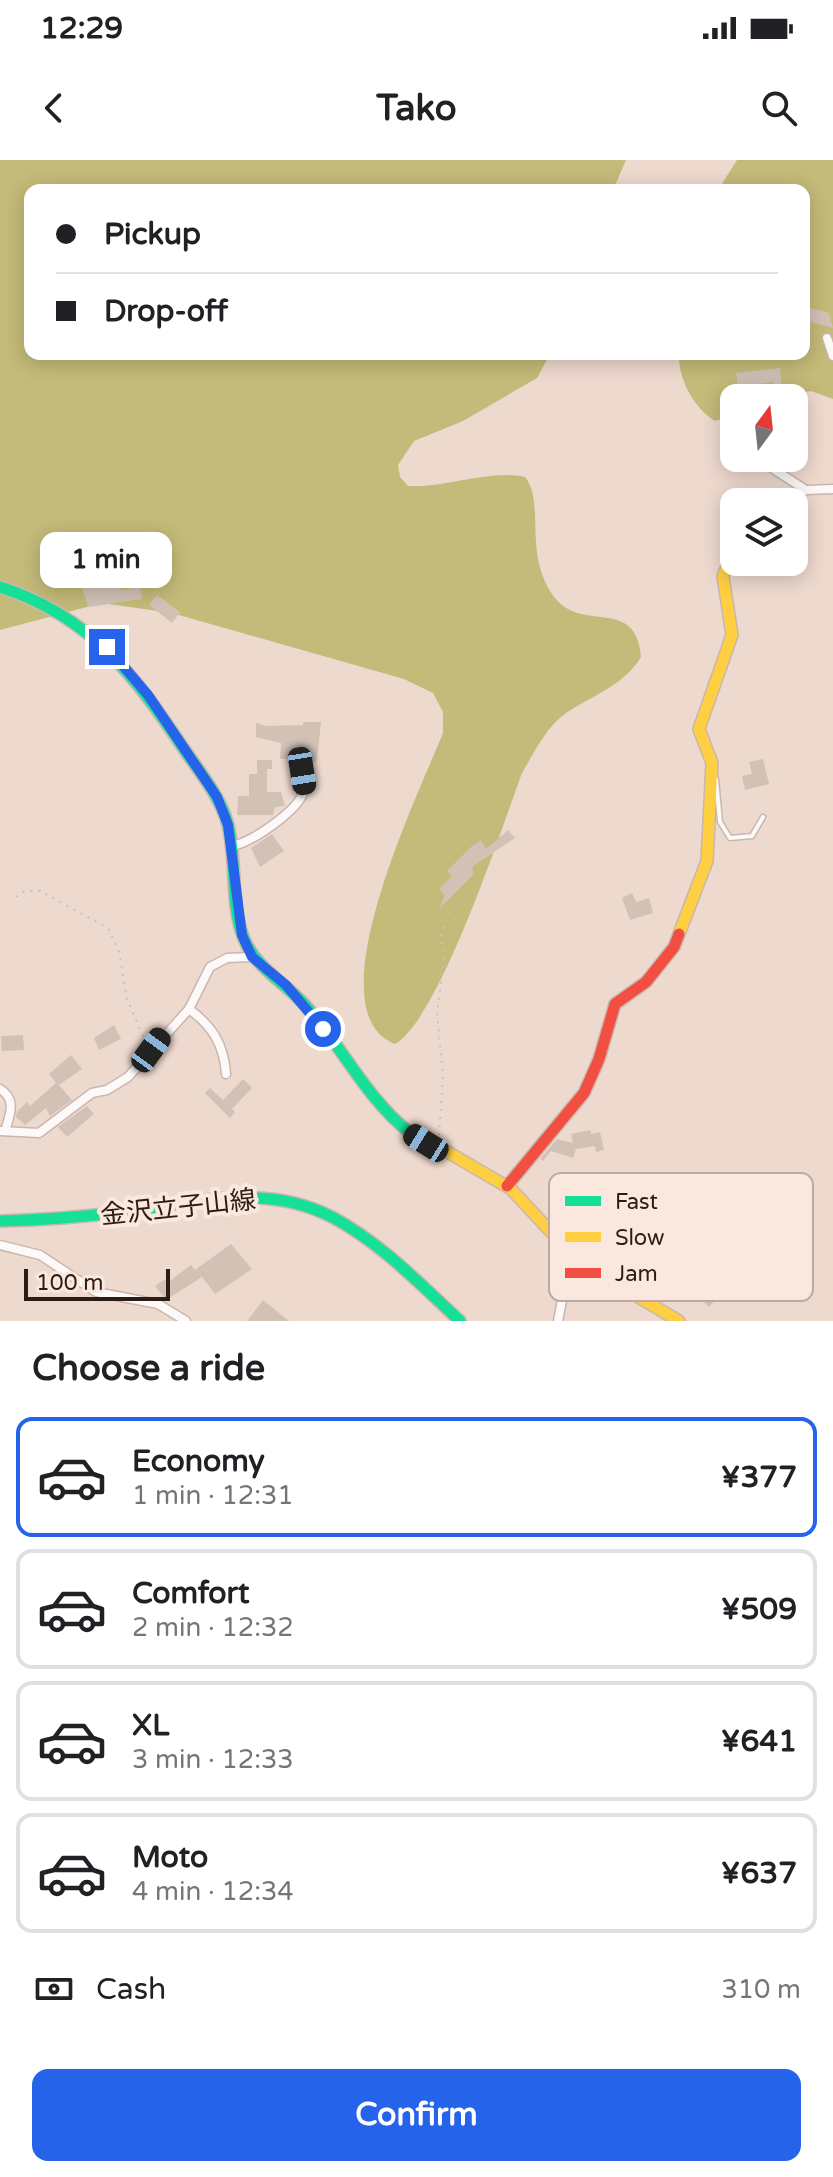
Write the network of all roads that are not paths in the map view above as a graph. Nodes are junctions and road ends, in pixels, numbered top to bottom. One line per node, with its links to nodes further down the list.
1 (827, 338): 2 (street)
2 (833, 356)
3 (778, 472): 4 (street)
4 (803, 488)
5 (833, 489): 6 (street)
6 (808, 490)
7 (723, 576): 10 (street)
8 (0, 587): 12 (street)
9 (299, 754): 12 (street)
10 (711, 770): 11 (lane); 18 (street)
11 (763, 817)
12 (231, 846): 13 (street)
13 (252, 957): 14 (street); 18 (street)
14 (189, 1009): 15 (street); 17 (street)
15 (226, 1074)
16 (0, 1089): 17 (street)
17 (3, 1131)
18 (507, 1186): 20 (street)
19 (0, 1221): 25 (street, 金沢立子山線)
20 (549, 1228)
21 (0, 1245): 24 (street)
22 (562, 1301): 26 (street)
23 (647, 1301): 27 (street)
24 (186, 1321)
25 (460, 1321)
26 (558, 1321)
27 (679, 1321)

